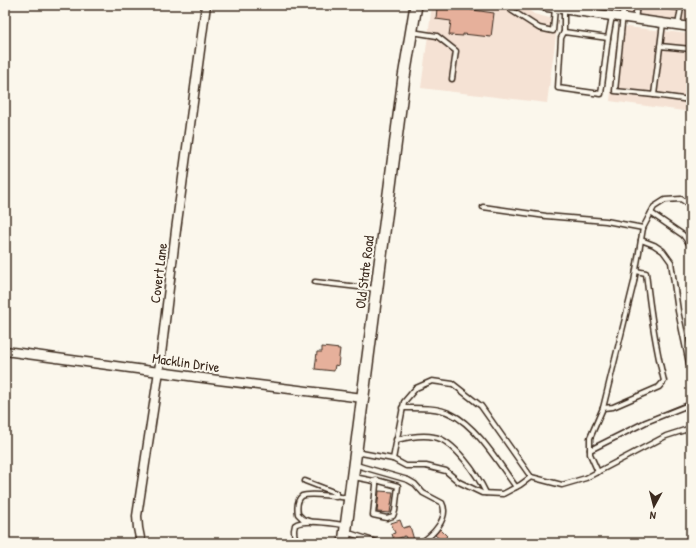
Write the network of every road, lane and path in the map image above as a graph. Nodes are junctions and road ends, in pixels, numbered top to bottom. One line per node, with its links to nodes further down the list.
1 (206, 5): 33 (street, Covert Lane)
2 (416, 5): 15 (street, Old State Road)
3 (512, 5): 8 (lane)
4 (543, 5): 8 (street)
5 (624, 5): 10 (lane)
6 (637, 5): 11 (lane)
7 (654, 5): 13 (lane)
8 (560, 9): 9 (street); 16 (lane)
9 (612, 16): 10 (street); 17 (lane)
10 (622, 18): 11 (street); 21 (lane)
11 (635, 20): 12 (street)
12 (663, 24): 13 (street); 18 (lane)
13 (678, 26): 14 (street)
14 (691, 27)
15 (412, 31): 20 (lane); 31 (street, Old State Road)
16 (564, 32): 17 (lane); 17 (lane)
17 (608, 38)
18 (660, 46): 19 (lane); 21 (lane)
19 (691, 49)
20 (452, 79)
21 (654, 95): 22 (lane)
22 (690, 100)
23 (691, 206): 25 (lane)
24 (483, 207): 26 (lane)
25 (651, 212): 26 (lane); 28 (lane)
26 (643, 228): 27 (lane)
27 (641, 240): 29 (lane); 34 (lane)
28 (691, 246)
29 (636, 271): 38 (lane); 38 (lane)
30 (315, 282): 31 (lane)
31 (377, 289): 35 (street, Old State Road)
32 (5, 351): 33 (street, Macklin Drive)
33 (159, 371): 35 (street, Macklin Drive); 56 (street, Covert Lane)
34 (691, 373)
35 (363, 398): 42 (street, Old State Road)
36 (691, 404): 41 (lane)
37 (402, 408): 40 (lane); 47 (lane); 50 (lane)
38 (603, 408): 41 (lane)
39 (691, 428): 45 (lane)
40 (396, 440): 43 (lane); 51 (lane)
41 (590, 450): 45 (lane)
42 (356, 452): 43 (lane); 44 (street, Old State Road)
43 (393, 459): 51 (lane)
44 (354, 464): 46 (street, Old State Road); 59 (lane)
45 (598, 472): 47 (lane)
46 (353, 476): 49 (lane); 53 (street, Old State Road)
47 (531, 477): 50 (lane)
48 (305, 481): 52 (lane)
49 (374, 481): 49 (lane)
50 (516, 487): 51 (lane)
51 (486, 493)
52 (336, 497): 53 (lane); 54 (lane)
53 (350, 498): 55 (street, Old State Road)
54 (312, 522): 55 (lane); 57 (lane)
55 (345, 533): 58 (lane)
56 (141, 543)
57 (299, 543)
58 (379, 543)
59 (420, 543)

